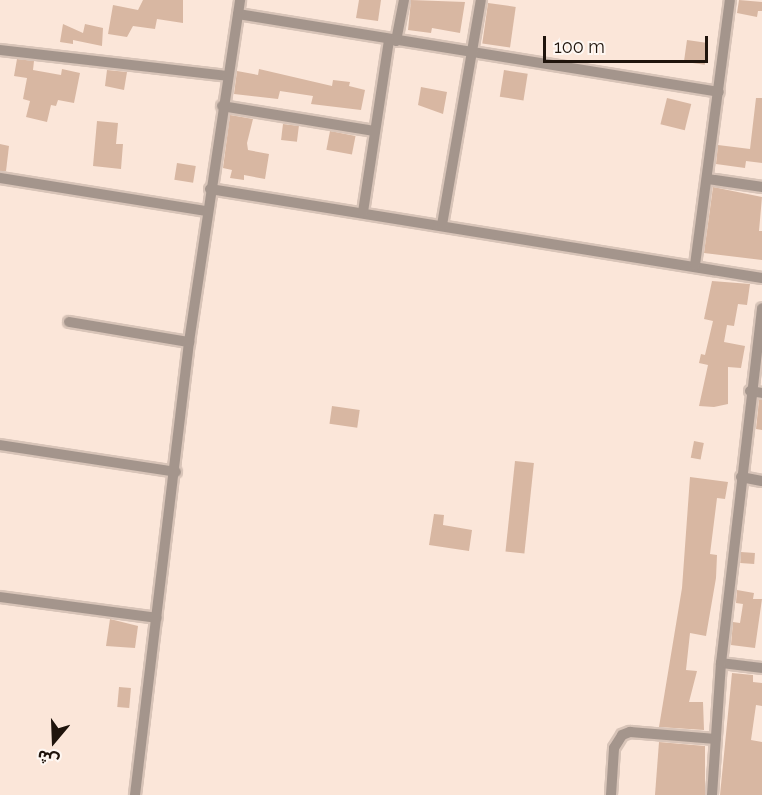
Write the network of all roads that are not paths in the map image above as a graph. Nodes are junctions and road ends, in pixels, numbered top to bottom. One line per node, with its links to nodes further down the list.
1 (240, 0): 5 (street)
2 (404, 0): 6 (street)
3 (481, 0): 8 (street)
4 (730, 0): 10 (street)
5 (238, 15): 6 (street); 9 (street)
6 (393, 41): 8 (street); 12 (street)
7 (0, 50): 9 (street)
8 (472, 53): 10 (street); 19 (street)
9 (227, 76): 11 (street)
10 (719, 92): 14 (street)
11 (222, 106): 12 (street); 16 (street)
12 (374, 131): 18 (street)
13 (0, 178): 17 (street)
14 (708, 179): 15 (street); 20 (street)
15 (762, 187)
16 (210, 189): 17 (street); 18 (street)
17 (206, 211): 24 (street)
18 (363, 212): 19 (street)
19 (442, 225): 20 (street)
20 (695, 265): 21 (street)
21 (762, 278)
22 (762, 308): 25 (street)
23 (69, 322): 24 (street)
24 (189, 342): 28 (street)
25 (750, 391): 26 (street); 29 (street)
26 (762, 393)
27 (0, 445): 28 (street)
28 (176, 472): 32 (street)
29 (741, 477): 30 (street); 33 (street)
30 (762, 482)
31 (0, 597): 32 (street)
32 (157, 618): 36 (street)
33 (721, 663): 34 (street); 35 (street)
34 (762, 668)
35 (716, 739): 37 (street); 38 (street)
36 (135, 795)
37 (610, 795)
38 (712, 795)

